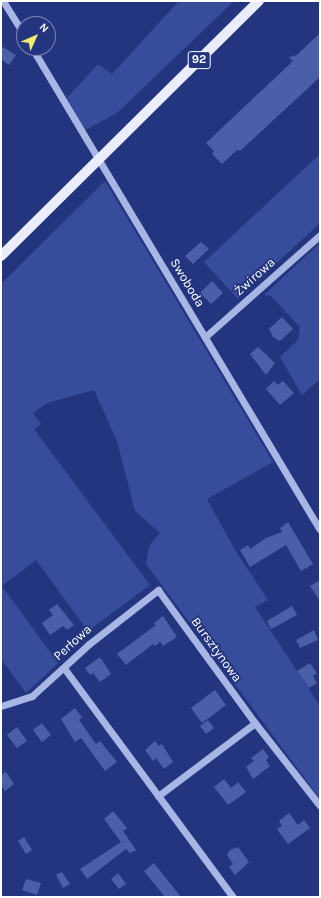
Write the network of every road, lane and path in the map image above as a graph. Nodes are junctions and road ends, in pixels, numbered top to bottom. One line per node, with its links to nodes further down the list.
1 (3, 1): 3 (street)
2 (259, 1): 5 (main road, 92)
3 (16, 22)
4 (37, 56): 5 (street, Swoboda)
5 (100, 158): 7 (main road, 92); 8 (street, Swoboda)
6 (320, 235): 8 (street, Żwirowa)
7 (1, 256)
8 (205, 337): 9 (street, Swoboda)
9 (320, 530)
10 (158, 590): 11 (street, Perłowa); 13 (street, Bursztynowa)
11 (64, 668): 12 (street, Perłowa); 14 (street)
12 (1, 706)
13 (255, 723): 14 (street); 15 (street, Bursztynowa)
14 (158, 796): 16 (street)
15 (320, 806)
16 (233, 897)

